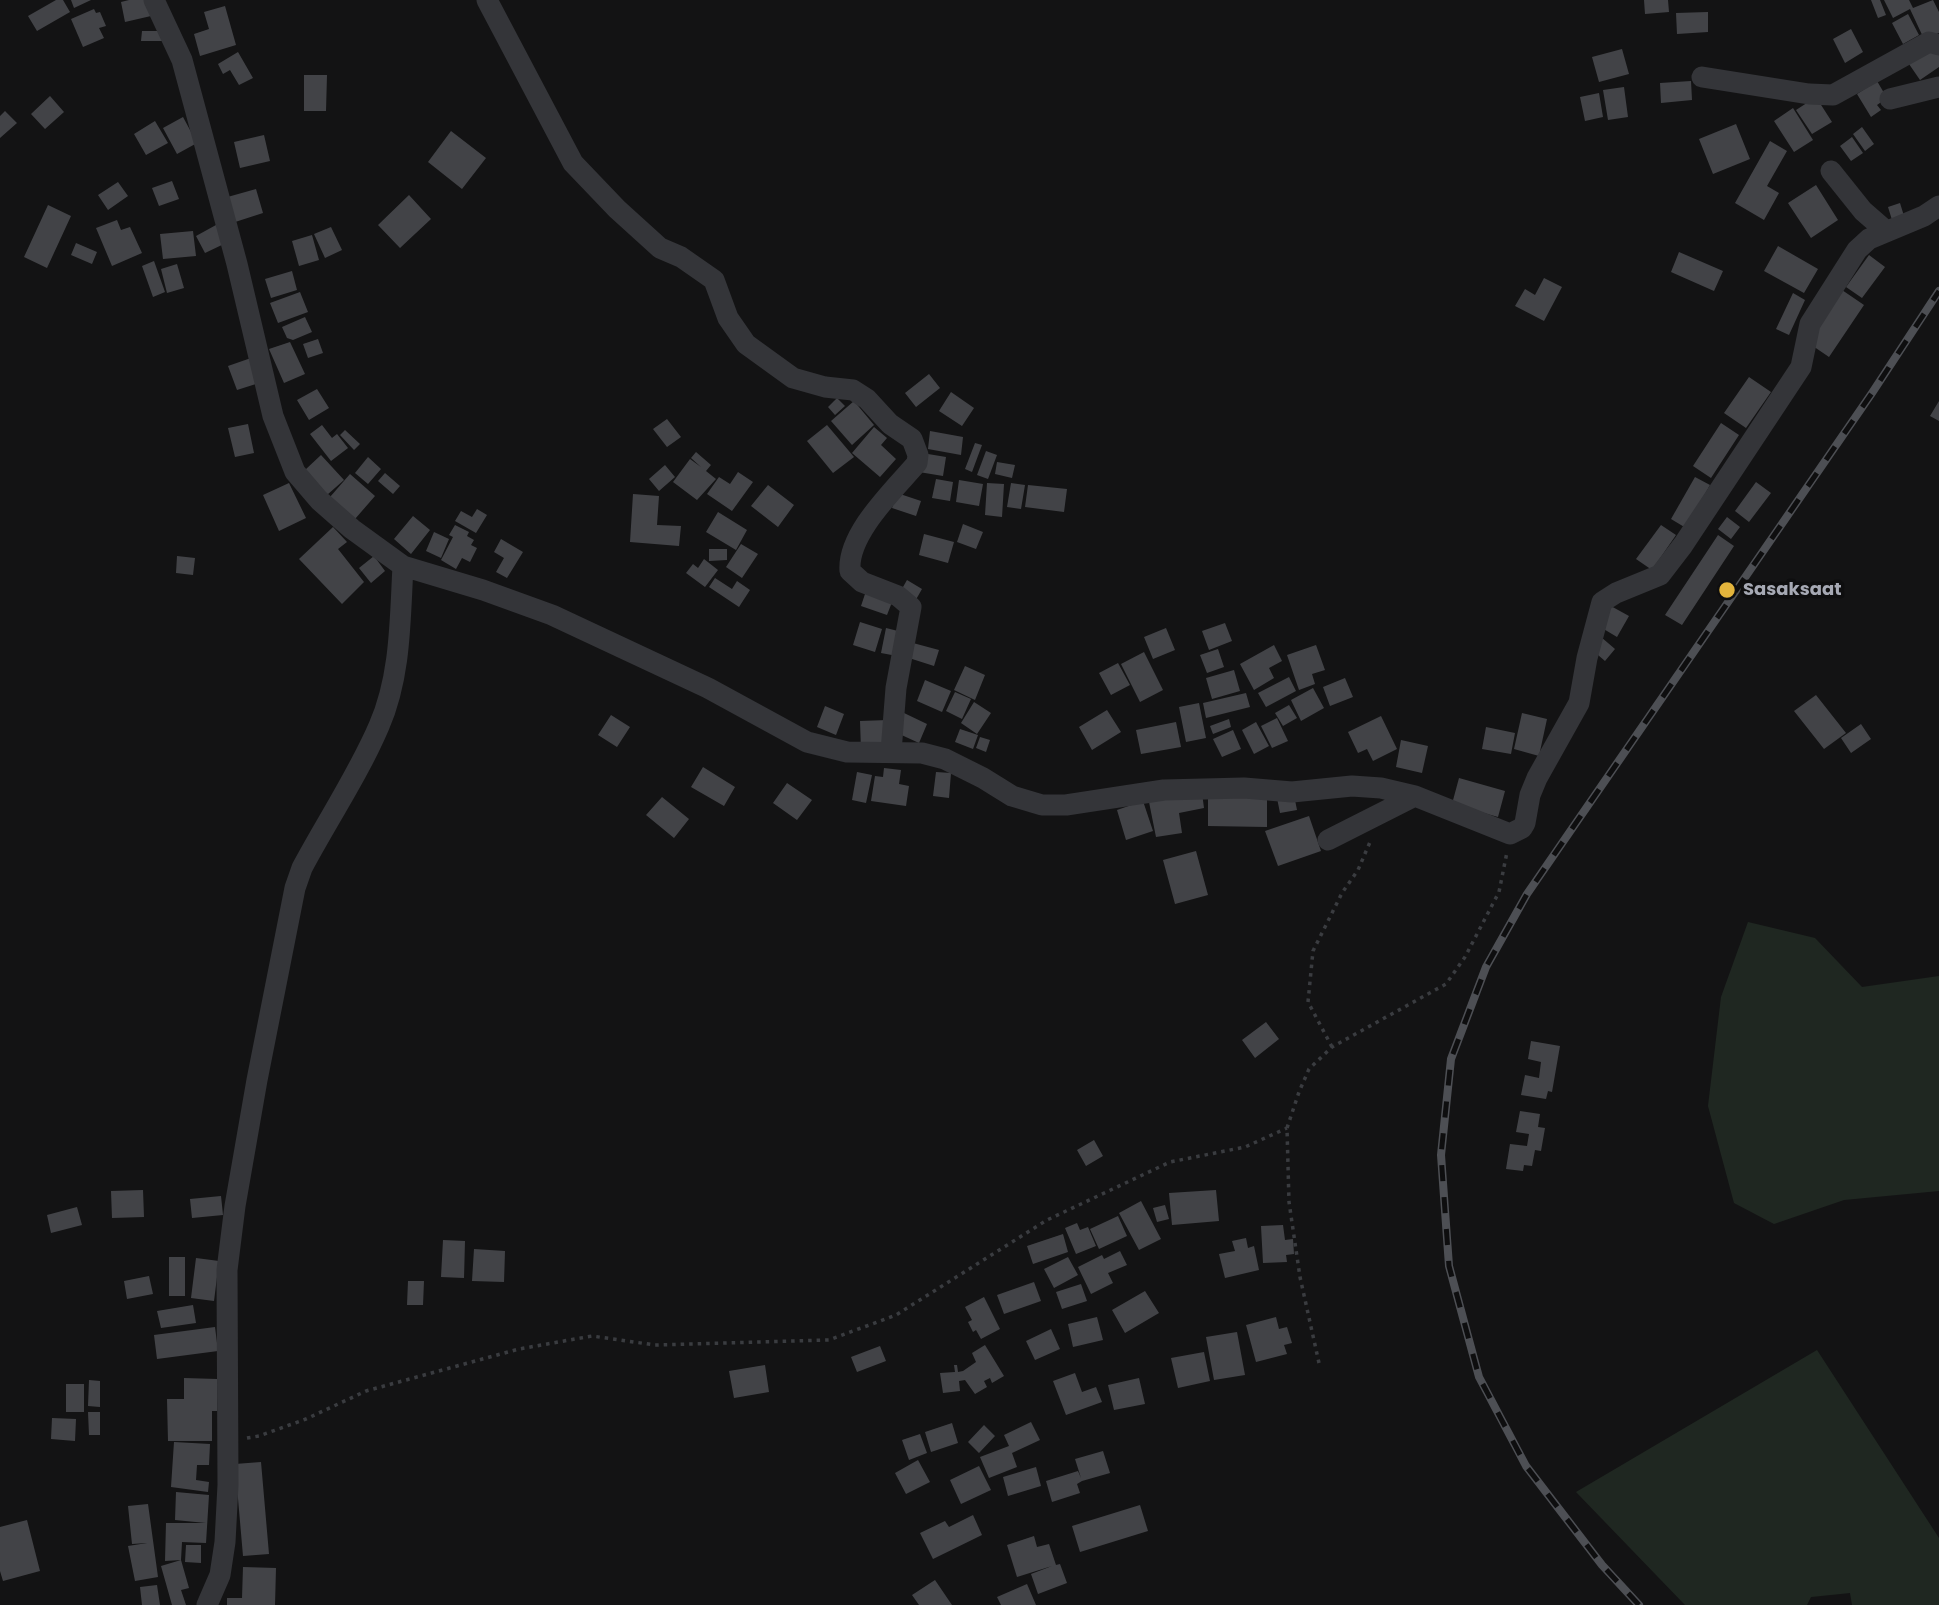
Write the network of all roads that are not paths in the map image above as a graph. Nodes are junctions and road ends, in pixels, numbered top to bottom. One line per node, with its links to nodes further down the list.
1 (154, 0): 10 (street)
2 (487, 0): 11 (street)
3 (1939, 45): 4 (street)
4 (1702, 77)
5 (1939, 88): 6 (street)
6 (1891, 99)
7 (1831, 171): 9 (street)
8 (1939, 206): 9 (street)
9 (1886, 231): 12 (street)
10 (403, 566): 11 (street); 14 (street)
11 (891, 752): 12 (street)
12 (1415, 796): 13 (street)
13 (1328, 840)
14 (208, 1605)

